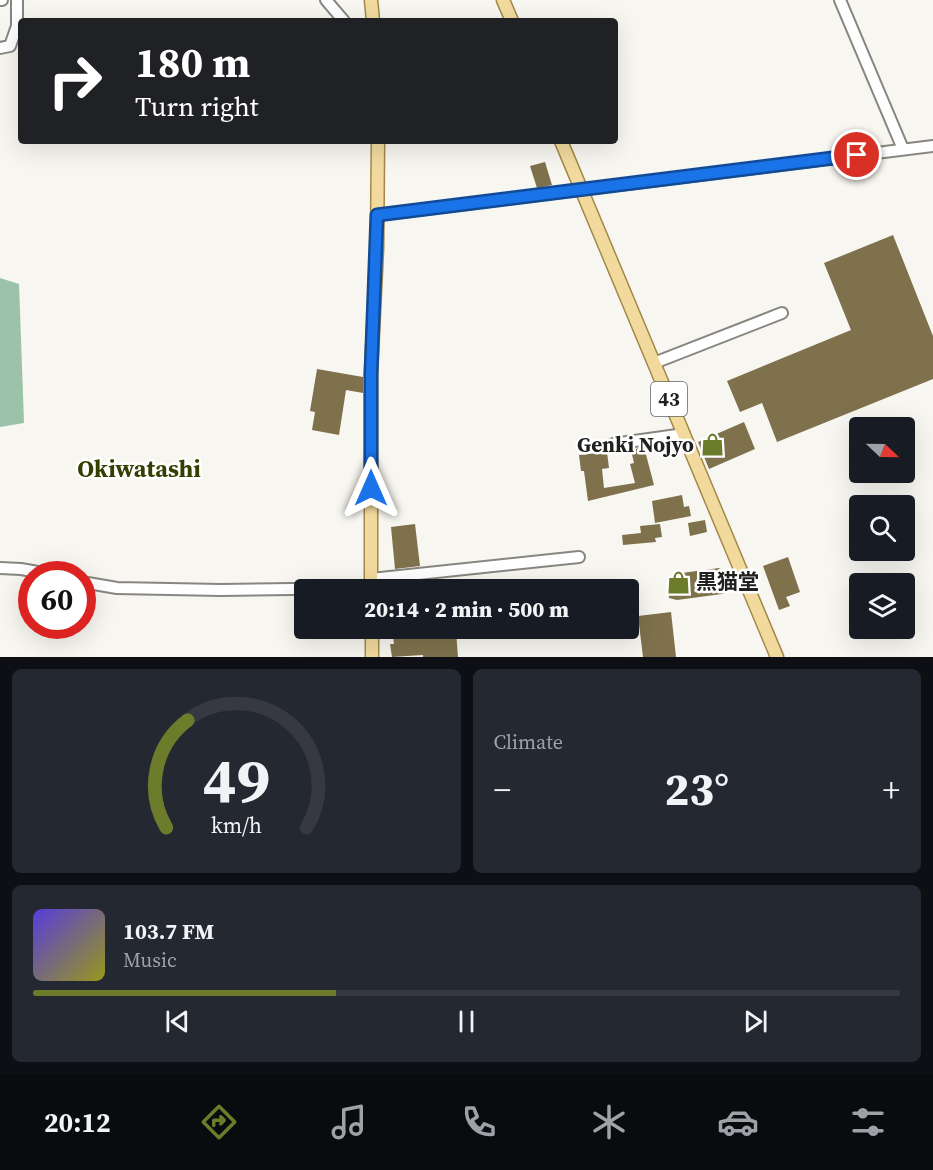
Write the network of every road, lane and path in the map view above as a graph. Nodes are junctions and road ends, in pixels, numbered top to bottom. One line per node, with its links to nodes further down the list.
1 (18, 0): 9 (street)
2 (326, 0): 6 (street)
3 (371, 0): 7 (main road)
4 (503, 0): 8 (main road)
5 (840, 0): 13 (street)
6 (341, 18)
7 (373, 18)
8 (511, 18)
9 (0, 48)
10 (378, 144): 15 (main road)
11 (562, 144): 14 (main road, 43)
12 (933, 146): 13 (street)
13 (903, 149): 14 (street)
14 (581, 189): 15 (street); 17 (main road, 43)
15 (377, 215): 23 (main road)
16 (782, 313): 17 (street)
17 (654, 363): 18 (main road, 43)
18 (684, 434): 19 (street); 29 (main road, 43)
19 (613, 444)
20 (579, 557): 24 (street)
21 (0, 568): 22 (street)
22 (18, 569)
23 (371, 579)
24 (421, 579)
25 (96, 584): 26 (street)
26 (294, 588)
27 (372, 639): 28 (main road)
28 (372, 657)
29 (777, 657)

